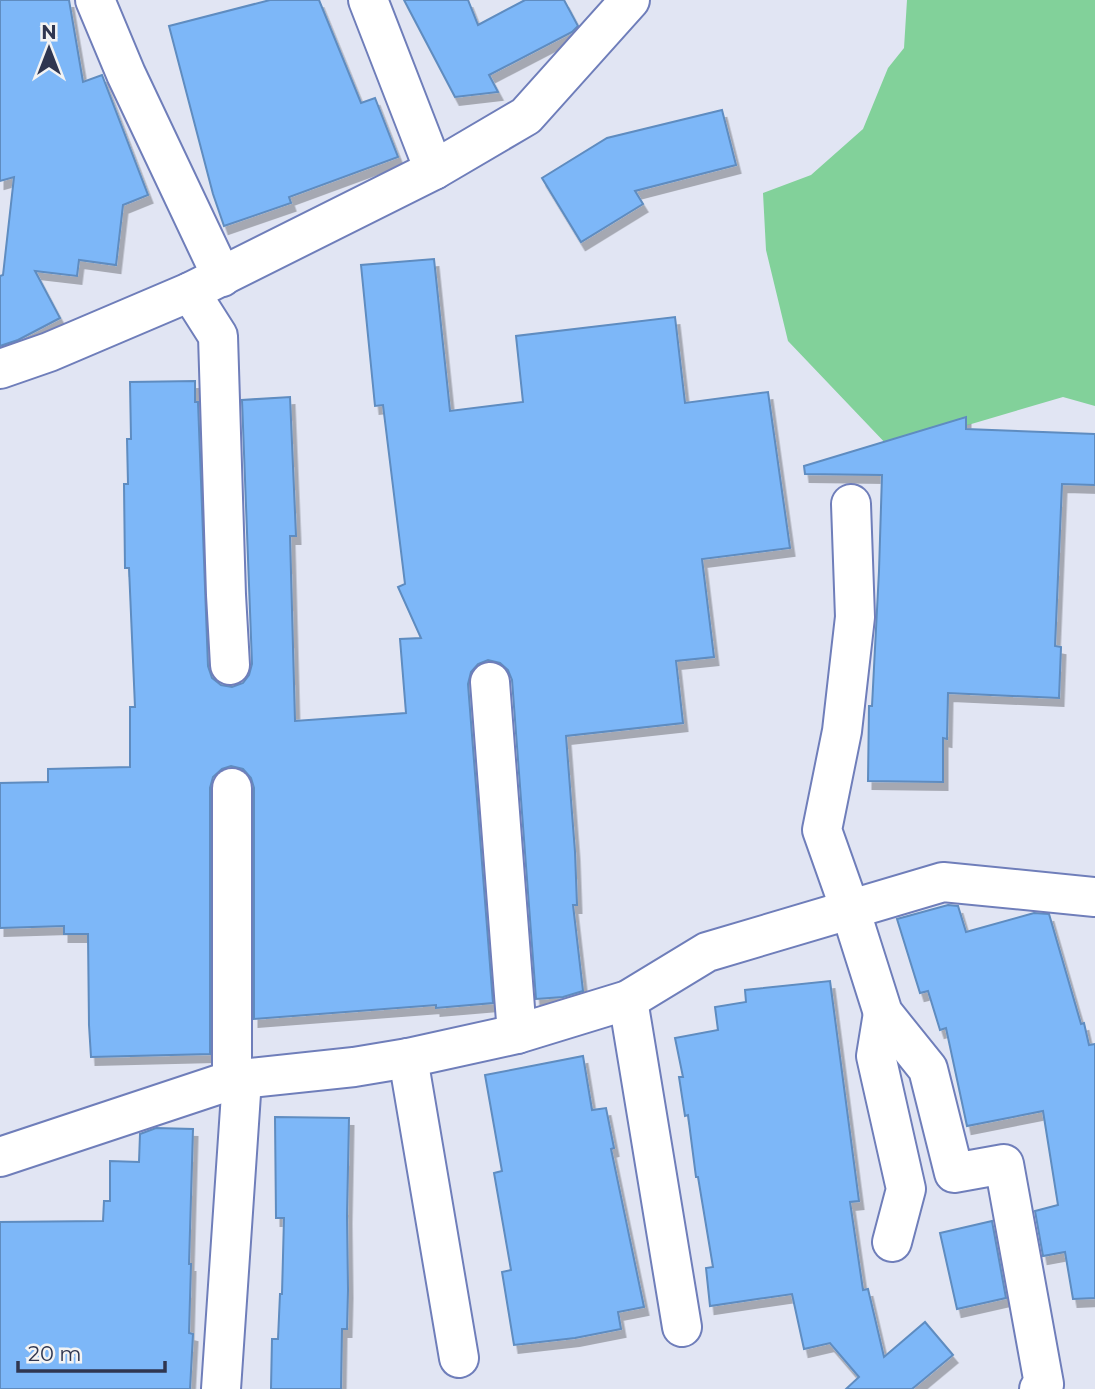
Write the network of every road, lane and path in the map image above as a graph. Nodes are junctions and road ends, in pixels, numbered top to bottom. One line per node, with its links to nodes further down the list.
1 (95, 0): 5 (street)
2 (368, 0): 4 (street)
3 (630, 0): 4 (street)
4 (435, 170): 5 (street)
5 (206, 285): 6 (street); 8 (street)
6 (0, 369)
7 (851, 504): 12 (street)
8 (230, 665)
9 (490, 682): 15 (street)
10 (232, 788): 17 (street)
11 (1095, 897): 12 (street)
12 (850, 909): 13 (street); 14 (street)
13 (628, 1000): 15 (street); 20 (street)
14 (883, 1013): 19 (street); 23 (street)
15 (517, 1034): 16 (street)
16 (408, 1058): 17 (street); 21 (street)
17 (237, 1079): 18 (street); 22 (street)
18 (0, 1157)
19 (892, 1242)
20 (682, 1327)
21 (459, 1358)
22 (221, 1389)
23 (1039, 1389)

